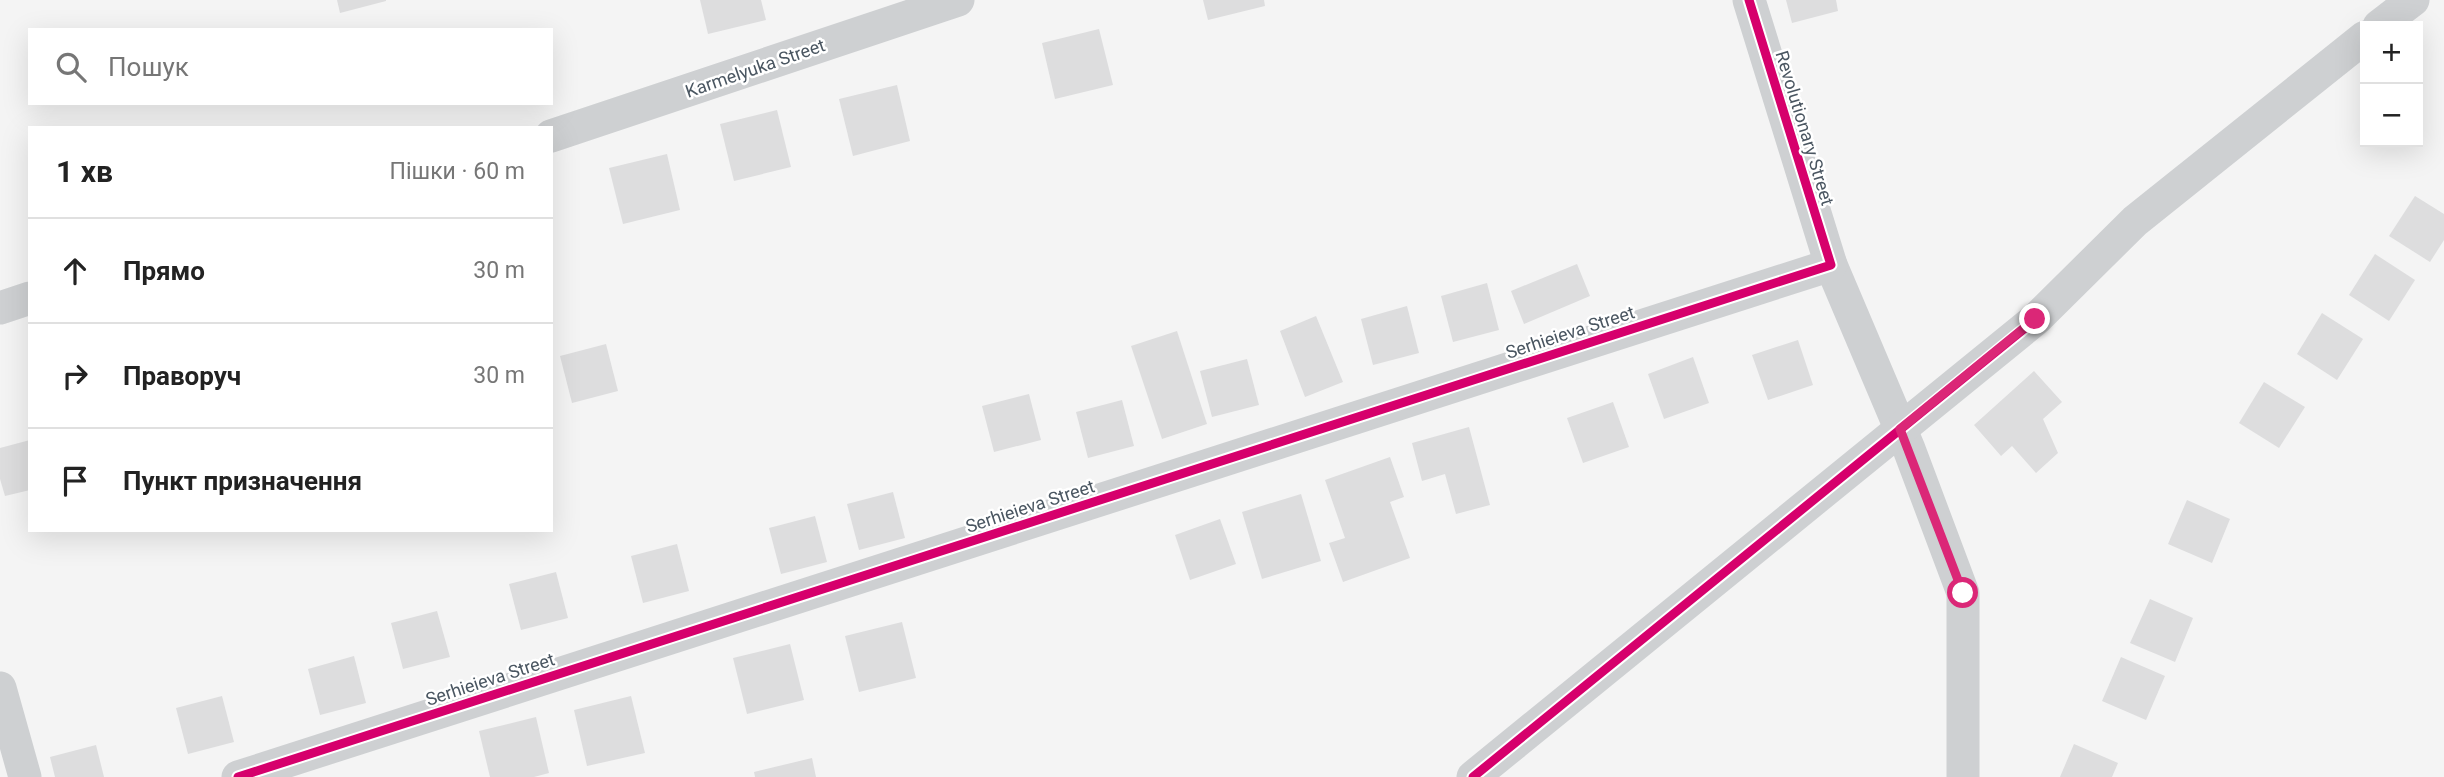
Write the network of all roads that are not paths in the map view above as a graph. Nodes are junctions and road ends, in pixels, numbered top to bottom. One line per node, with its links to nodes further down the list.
1 (958, 0): 6 (street, Karmelyuka Street)
2 (1749, 0): 7 (street, Revolutionary Street)
3 (2413, 0): 4 (street)
4 (2386, 21)
5 (2360, 41): 10 (street)
6 (553, 135)
7 (1831, 265): 10 (street, Revolutionary Street); 13 (street, Serhieieva Street)
8 (28, 299): 9 (street)
9 (0, 308)
10 (1900, 429): 14 (street); 15 (street, Revolutionary Street)
11 (0, 688): 12 (street)
12 (25, 777)
13 (238, 777)
14 (1473, 777)
15 (1963, 777)

